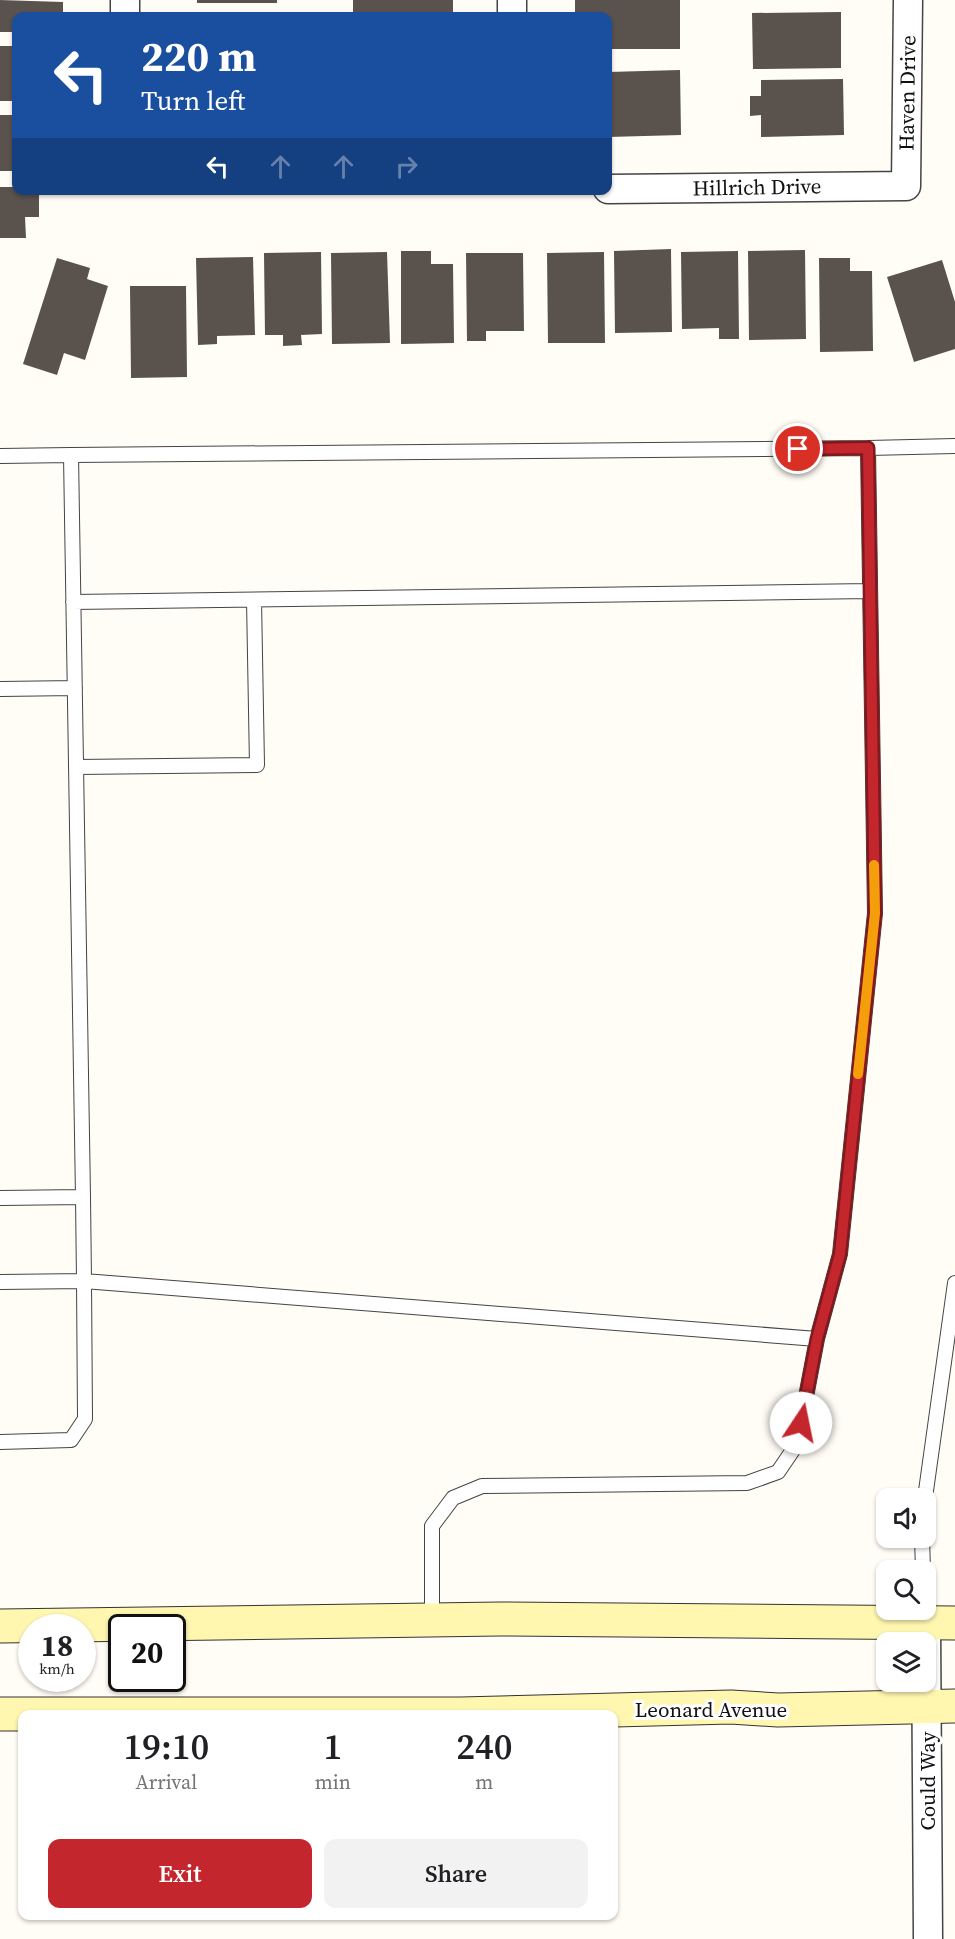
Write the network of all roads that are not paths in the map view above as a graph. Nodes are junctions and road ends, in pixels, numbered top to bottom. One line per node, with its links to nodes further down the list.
1 (908, 0): 2 (street, Haven Drive)
2 (906, 186): 3 (street, Hillrich Drive)
3 (612, 189)
4 (955, 446): 5 (lane)
5 (868, 448): 6 (lane); 8 (lane)
6 (71, 455): 7 (lane); 10 (lane)
7 (0, 456)
8 (870, 591): 9 (lane); 19 (lane)
9 (254, 600): 10 (lane); 13 (lane)
10 (73, 602): 11 (lane)
11 (75, 688): 12 (lane); 13 (lane)
12 (0, 689)
13 (76, 768): 14 (lane)
14 (83, 1197): 15 (lane); 16 (lane)
15 (0, 1198)
16 (84, 1281): 17 (lane); 19 (lane); 20 (lane)
17 (0, 1282)
18 (955, 1283): 21 (lane)
19 (817, 1339): 23 (lane)
20 (0, 1442)
21 (926, 1488)
22 (876, 1619): 23 (street)
23 (432, 1620): 25 (street)
24 (935, 1620): 26 (street, Could Way)
25 (0, 1626)
26 (941, 1706): 27 (street, Leonard Avenue); 30 (street, Could Way)
27 (615, 1710)
28 (0, 1714): 29 (street, Leonard Avenue)
29 (18, 1714)
30 (928, 1939)

